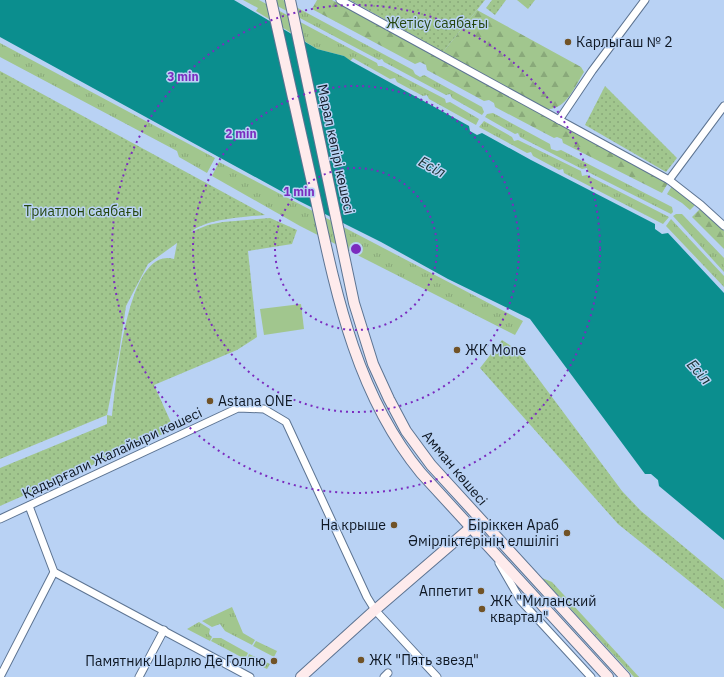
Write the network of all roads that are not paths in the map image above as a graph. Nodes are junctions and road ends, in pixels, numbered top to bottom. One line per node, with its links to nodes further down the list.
1 (271, 0): 13 (main road, Амман көшесі)
2 (290, 0): 9 (main road, Марал көпірі көшесі)
3 (340, 0): 6 (street)
4 (645, 0): 6 (street)
5 (724, 106): 7 (street)
6 (559, 120): 7 (street)
7 (669, 180): 8 (street)
8 (724, 226)
9 (354, 303): 12 (main road, Амман көшесі)
10 (29, 506): 11 (street, Қадырғали Жалайыри көшесі); 15 (street); 16 (street, Қадырғали Жалайыри көшесі)
11 (0, 519)
12 (481, 520): 13 (main road); 25 (main road, Амман көшесі)
13 (471, 528): 14 (main road, Амман көшесі); 16 (main road)
14 (493, 550): 23 (street, Амман көшесі); 24 (main road, Амман көшесі)
15 (54, 572): 17 (street); 18 (street)
16 (375, 610): 21 (main road); 22 (street, Қадырғали Жалайыри көшесі)
17 (164, 630): 19 (street); 20 (street)
18 (0, 677)
19 (140, 677)
20 (250, 677)
21 (301, 677)
22 (437, 677)
23 (591, 677)
24 (608, 677)
25 (625, 677)

